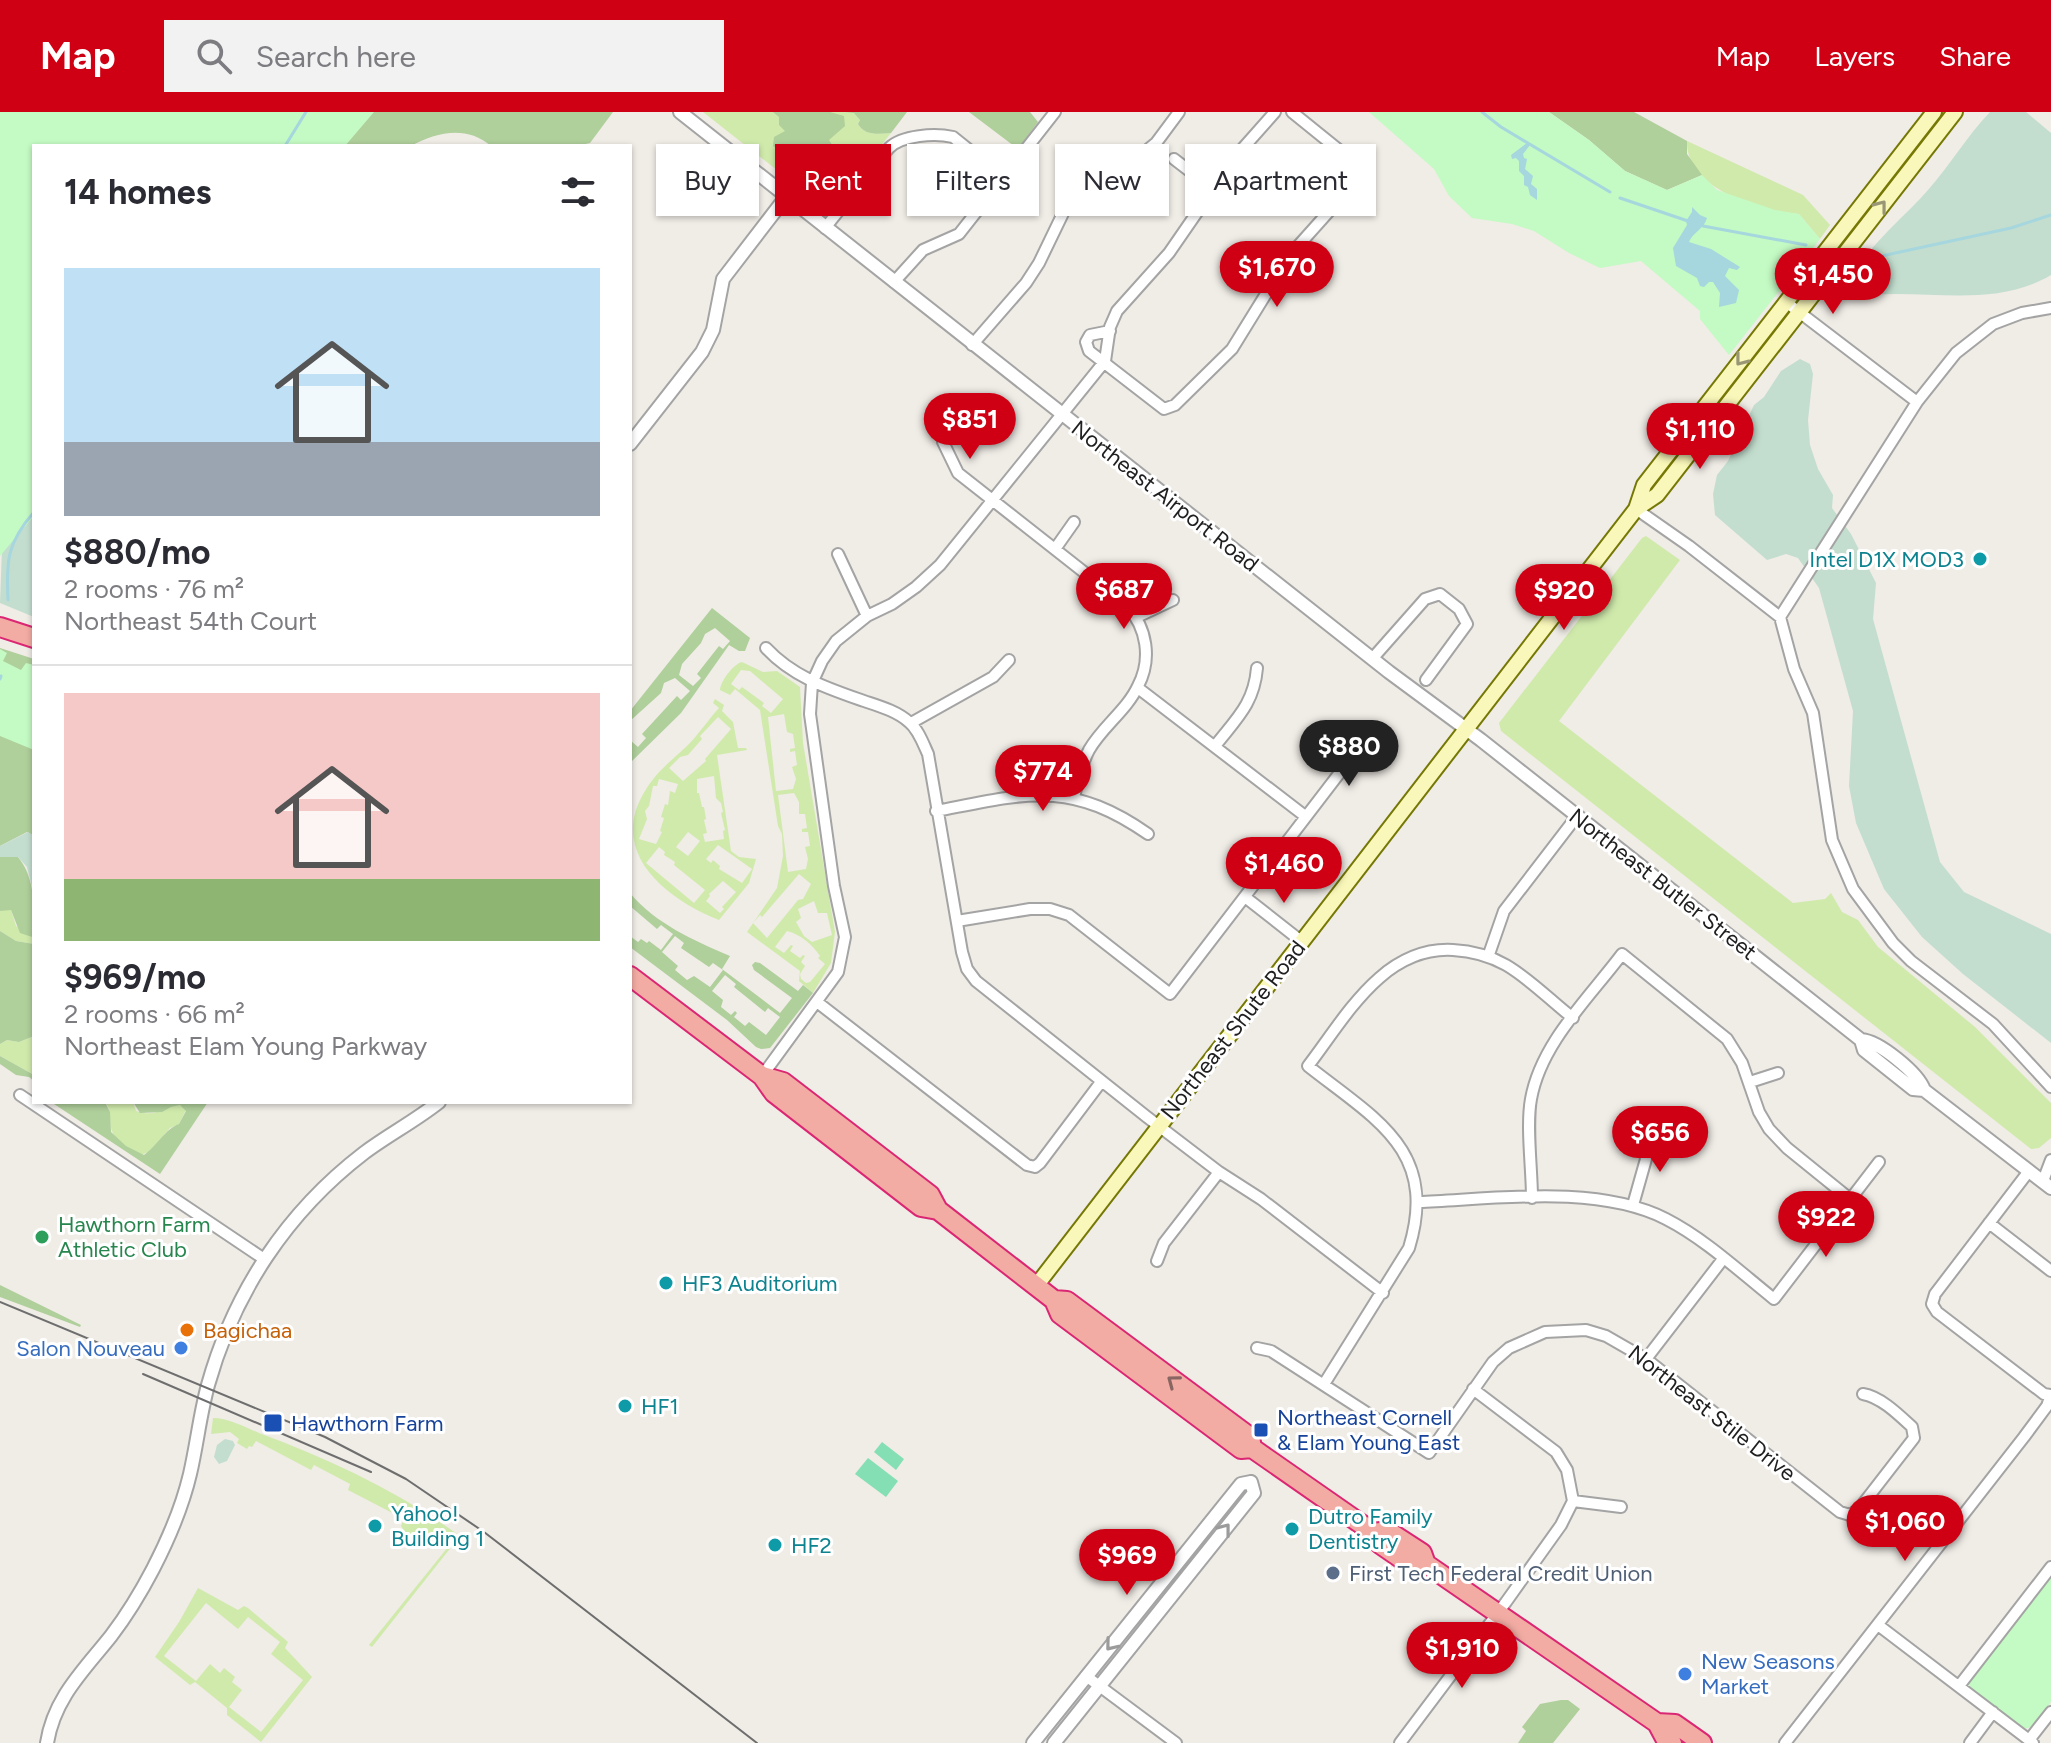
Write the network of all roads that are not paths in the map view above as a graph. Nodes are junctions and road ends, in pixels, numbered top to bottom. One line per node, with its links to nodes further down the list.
1 (680, 112): 13 (street, Northeast Airport Road)
2 (1055, 112): 9 (street)
3 (1179, 112): 24 (street)
4 (1275, 112): 10 (street)
5 (1292, 112): 25 (street)
6 (1934, 112): 20 (main road, Northeast Shute Road)
7 (1955, 112): 22 (main road, Northeast Shute Road, one-way to 7)
8 (962, 144): 18 (street)
9 (1030, 144)
10 (1247, 144)
11 (1174, 159): 12 (street)
12 (1185, 167)
13 (775, 188)
14 (775, 211): 29 (street)
15 (810, 216): 18 (street, Northeast Airport Road)
16 (973, 216): 19 (street)
17 (1194, 216): 23 (street)
18 (825, 228): 19 (street, Northeast Airport Road)
19 (894, 282): 24 (street, Northeast Airport Road)
20 (1786, 302): 22 (street); 31 (main road, Northeast Shute Road, one-way to 31)
21 (2051, 308): 26 (street)
22 (1799, 312): 26 (street); 31 (main road, Northeast Shute Road)
23 (1110, 331): 25 (street); 25 (street)
24 (972, 345): 27 (street, Northeast Airport Road)
25 (1105, 361): 27 (street)
26 (1917, 402): 38 (street)
27 (1062, 415): 30 (street); 42 (street, Northeast Airport Road)
28 (943, 420): 30 (street)
29 (632, 441)
30 (994, 501): 33 (street); 36 (street)
31 (1636, 509): 38 (street); 49 (main road, Northeast Shute Road)
32 (1074, 522): 33 (street)
33 (1055, 549): 37 (street)
34 (838, 554): 36 (street)
35 (1173, 600): 37 (street)
36 (867, 616): 46 (street)
37 (1137, 617): 47 (street)
38 (1780, 617): 68 (street)
39 (0, 627): 40 (highway)
40 (32, 639)
41 (766, 648): 46 (street)
42 (1372, 659): 45 (street); 49 (street, Northeast Airport Road)
43 (1009, 660): 48 (street)
44 (1257, 668): 51 (street)
45 (1426, 680)
46 (812, 683): 48 (street); 62 (street)
47 (1138, 688): 51 (street); 52 (street)
48 (911, 723): 53 (street)
49 (1465, 728): 55 (street, Northeast Butler Street); 59 (main road, Northeast Shute Road)
50 (1352, 742): 54 (street)
51 (1215, 746): 54 (street)
52 (1074, 797): 53 (street); 56 (street)
53 (936, 811): 58 (street)
54 (1305, 816): 57 (street)
55 (1577, 816): 60 (street); 77 (street, Northeast Butler Street)
56 (1148, 834)
57 (1245, 897): 58 (street); 59 (street)
58 (957, 921): 66 (street)
59 (1301, 941): 73 (main road, Northeast Shute Road)
60 (1488, 957): 63 (street); 82 (street)
61 (632, 978): 65 (highway)
62 (817, 1002): 65 (street); 66 (street)
63 (1573, 1018): 67 (street); 80 (street)
64 (1778, 1073): 67 (street)
65 (762, 1076): 89 (highway)
66 (1101, 1082): 73 (street)
67 (1750, 1082): 81 (street)
68 (2051, 1087)
69 (20, 1095): 70 (street)
70 (32, 1103)
71 (33, 1104): 85 (street)
72 (436, 1104): 85 (street)
73 (1159, 1126): 78 (street); 89 (main road, Northeast Shute Road)
74 (1642, 1141): 83 (street)
75 (2051, 1160): 79 (street)
76 (1879, 1162): 81 (street)
77 (2029, 1171): 79 (street, Northeast Butler Street); 84 (street)
78 (1219, 1172): 87 (street); 90 (street)
79 (2048, 1182)
80 (1532, 1198): 82 (street); 83 (street)
81 (1850, 1199): 86 (street)
82 (1419, 1202): 90 (street)
83 (1633, 1205): 86 (street)
84 (1989, 1223): 88 (street); 96 (street)
85 (264, 1259): 111 (street)
86 (1723, 1259): 92 (street)
87 (1157, 1261)
88 (2051, 1271)
89 (1036, 1286): 97 (highway)
90 (1383, 1293): 93 (street)
91 (1257, 1348): 93 (street)
92 (1646, 1359): 94 (street, Northeast Stile Drive); 95 (street, Northeast Stile Drive)
93 (1324, 1384): 94 (street, Northeast Stile Drive)
94 (1473, 1389): 99 (street)
95 (1863, 1394)
96 (2051, 1395): 103 (street)
97 (1260, 1454): 98 (street); 102 (highway)
98 (1251, 1482): 104 (street, one-way to 104); 105 (street, one-way to 98)
99 (1573, 1501): 100 (street); 102 (street)
100 (1621, 1507)
101 (2051, 1567): 106 (street)
102 (1497, 1615): 109 (highway); 115 (street)
103 (1878, 1625): 106 (street); 118 (street)
104 (1086, 1676): 105 (street); 112 (street)
105 (1099, 1686): 113 (street); 114 (street)
106 (1959, 1686): 107 (street)
107 (1993, 1712): 110 (street); 119 (street)
108 (2051, 1712): 110 (street)
109 (1657, 1723): 116 (highway); 117 (highway)
110 (2031, 1741)
111 (47, 1743)
112 (1033, 1743)
113 (1054, 1743)
114 (1176, 1743)
115 (1400, 1743)
116 (1672, 1743)
117 (1702, 1743)
118 (1785, 1743)
119 (1970, 1743)

